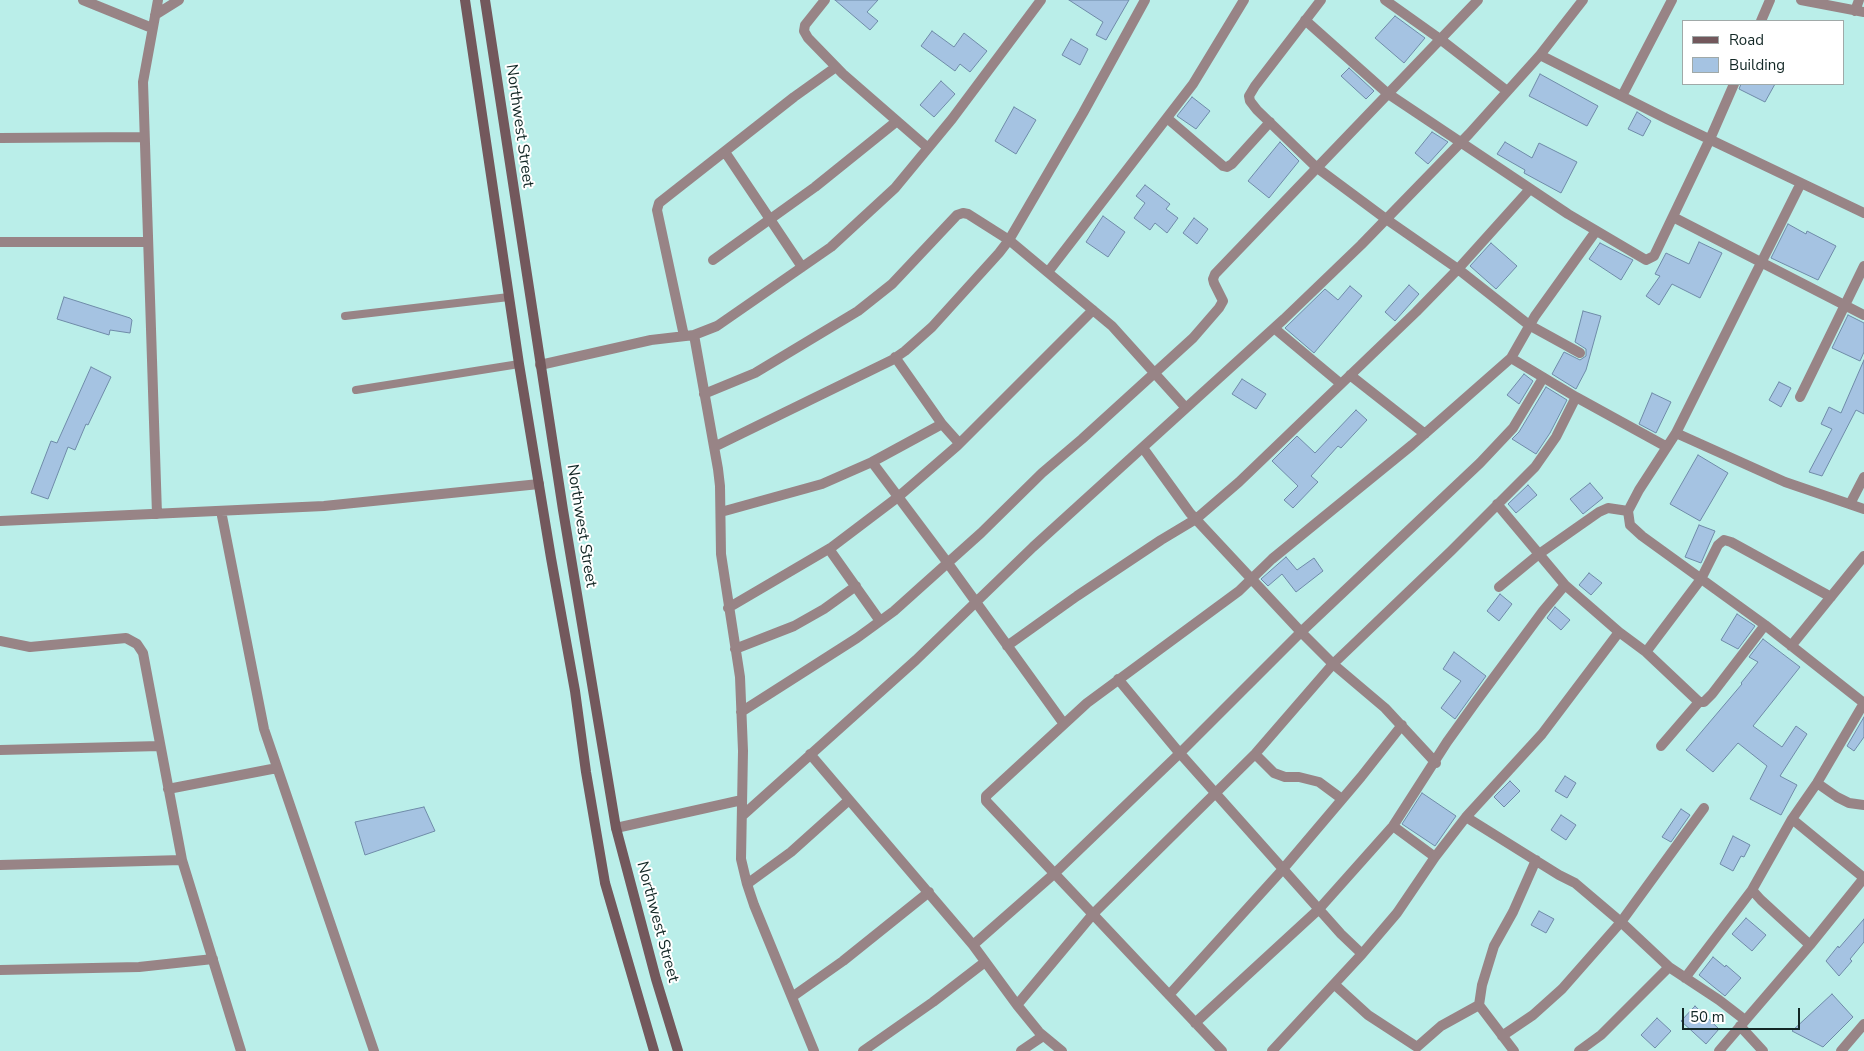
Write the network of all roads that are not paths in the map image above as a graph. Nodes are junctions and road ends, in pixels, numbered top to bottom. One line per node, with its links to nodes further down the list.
1 (83, 0): 22 (street)
2 (158, 0): 19 (street)
3 (179, 0): 19 (street)
4 (464, 0): 56 (main road)
5 (485, 0): 68 (main road, Northwest Street)
6 (825, 0): 25 (street)
7 (1041, 0): 37 (street)
8 (1145, 0): 47 (street)
9 (1244, 0): 30 (street)
10 (1321, 0): 20 (street)
11 (1385, 0): 23 (street)
12 (1478, 0): 23 (street)
13 (1583, 0): 24 (street)
14 (1672, 0): 29 (street)
15 (1770, 0): 21 (street)
16 (1801, 0): 18 (street)
17 (1859, 0): 18 (street)
18 (1860, 12)
19 (155, 15): 22 (street)
20 (1305, 20): 28 (street); 32 (street)
21 (1761, 20)
22 (152, 28): 33 (street)
23 (1440, 39): 27 (street); 28 (street)
24 (1540, 55): 27 (street); 29 (street)
25 (836, 68): 31 (street); 38 (street)
26 (1734, 85): 35 (street)
27 (1508, 91): 36 (street)
28 (1387, 93): 36 (street); 39 (street)
29 (1622, 96): 35 (street)
30 (1167, 118): 32 (street); 55 (street)
31 (897, 121): 37 (street); 45 (street)
32 (1270, 122): 39 (street)
33 (144, 137): 34 (street); 49 (street)
34 (0, 138)
35 (1710, 140): 40 (street); 43 (street)
36 (1461, 142): 41 (street); 44 (street)
37 (928, 148): 53 (street)
38 (725, 152): 45 (street); 63 (street)
39 (1316, 167): 44 (street); 69 (street)
40 (1801, 183): 42 (street); 51 (street)
41 (1530, 189): 46 (street); 54 (street)
42 (1864, 212)
43 (1673, 217): 46 (street); 51 (street)
44 (1386, 219): 54 (street); 62 (street)
45 (771, 220): 50 (street); 53 (street)
46 (1596, 231): 61 (street)
47 (1009, 240): 55 (street); 65 (street); 74 (street)
48 (0, 242): 49 (street)
49 (148, 242): 95 (street)
50 (713, 260)
51 (1761, 264): 57 (street); 79 (street)
52 (1864, 266): 57 (street)
53 (802, 267): 63 (street)
54 (1458, 269): 61 (street); 70 (street)
55 (1048, 272): 58 (street)
56 (509, 297): 60 (lane); 67 (main road)
57 (1845, 304): 59 (street); 75 (street)
58 (1093, 310): 69 (street); 81 (street)
59 (1864, 315)
60 (345, 316)
61 (1529, 325): 64 (street); 66 (street)
62 (1274, 328): 72 (street); 77 (street)
63 (689, 336): 68 (street); 74 (street)
64 (1580, 353)
65 (896, 357): 78 (street); 82 (street)
66 (1511, 358): 71 (street); 80 (street)
67 (519, 364): 73 (lane); 87 (main road)
68 (540, 365): 146 (main road, Northwest Street)
69 (1154, 374): 77 (street); 101 (street)
70 (1350, 375): 72 (street); 80 (street)
71 (1543, 378): 76 (street); 112 (street)
72 (1341, 384): 96 (street)
73 (356, 390)
74 (704, 394): 82 (street)
75 (1800, 397)
76 (1576, 398): 83 (street); 89 (street)
77 (1186, 408): 84 (street)
78 (942, 424): 81 (street); 85 (street)
79 (1676, 433): 83 (street); 90 (street)
80 (1425, 434): 102 (street)
81 (959, 443): 88 (street)
82 (714, 447): 94 (street)
83 (1666, 447): 92 (street)
84 (1143, 448): 96 (street); 108 (street)
85 (872, 462): 88 (street); 94 (street)
86 (1864, 477): 90 (street)
87 (538, 484): 93 (street); 181 (main road)
88 (898, 497): 98 (street); 101 (street)
89 (1497, 504): 99 (street); 119 (street)
90 (1850, 504): 91 (street)
91 (1864, 508)
92 (1628, 510): 99 (street); 103 (street)
93 (221, 511): 95 (street); 133 (street)
94 (720, 512): 109 (street)
95 (156, 514): 97 (street)
96 (1196, 519): 102 (street); 115 (street)
97 (0, 521)
98 (829, 549): 105 (street); 109 (street)
99 (1539, 554): 104 (street); 106 (street)
100 (1864, 556): 107 (street)
101 (947, 562): 108 (street); 110 (street)
102 (1251, 578): 112 (street); 120 (street)
103 (1701, 580): 107 (street); 111 (street); 118 (street)
104 (1565, 585): 113 (street); 132 (street)
105 (856, 586): 110 (street); 117 (street)
106 (1499, 587)
107 (1831, 597): 116 (street)
108 (976, 602): 115 (street); 130 (street)
109 (728, 608): 117 (street)
110 (880, 620): 123 (street)
111 (1765, 625): 116 (street); 121 (street)
112 (1300, 632): 119 (street); 129 (street)
113 (1619, 632): 118 (street); 143 (street)
114 (0, 641): 126 (street)
115 (1007, 646): 124 (street)
116 (1791, 646): 122 (street)
117 (735, 649): 123 (street)
118 (1646, 652): 121 (street)
119 (1333, 664): 125 (street); 131 (street)
120 (1118, 679): 124 (street); 129 (street)
121 (1699, 702): 127 (street)
122 (1864, 703): 134 (street)
123 (742, 712): 138 (street)
124 (1064, 724): 152 (street)
125 (1402, 725): 132 (street); 137 (street)
126 (160, 746): 128 (street); 135 (street)
127 (1661, 746)
128 (0, 750)
129 (1180, 753): 136 (street); 152 (street)
130 (810, 754): 139 (street); 142 (street)
131 (1255, 754): 136 (street); 137 (street)
132 (1436, 763): 145 (street)
133 (277, 768): 135 (street); 180 (street)
134 (1817, 783): 140 (street); 144 (street)
135 (168, 789): 148 (street)
136 (1216, 793): 151 (street); 158 (street)
137 (1342, 799): 151 (street)
138 (742, 800): 142 (street); 146 (street)
139 (849, 800): 154 (street); 156 (street)
140 (1864, 805)
141 (1704, 808): 159 (street)
142 (742, 816): 154 (street)
143 (1466, 817): 147 (street); 149 (street)
144 (1792, 819): 153 (street); 155 (street)
145 (1393, 826): 147 (street); 157 (street)
146 (616, 828): 182 (main road, Northwest Street)
147 (1435, 857): 162 (street)
148 (182, 860): 150 (street); 163 (street)
149 (1536, 860): 159 (street); 172 (street)
150 (0, 865)
151 (1283, 869): 157 (street); 169 (street)
152 (1054, 873): 158 (street); 160 (street)
153 (1864, 878): 161 (street)
154 (747, 884): 170 (street)
155 (1752, 890): 161 (street); 167 (street)
156 (929, 892): 160 (street); 170 (street)
157 (1319, 909): 162 (street); 173 (street)
158 (1092, 914): 169 (street); 171 (street)
159 (1621, 922): 165 (street); 177 (street)
160 (973, 945): 164 (street)
161 (1810, 945): 174 (street)
162 (1362, 954): 168 (street)
163 (213, 959): 166 (street); 179 (street)
164 (985, 962): 171 (street); 184 (street)
165 (1669, 967): 167 (street); 190 (street)
166 (0, 970)
167 (1686, 978): 174 (street)
168 (1334, 984): 178 (street); 188 (street)
169 (1169, 995): 173 (street)
170 (792, 997): 183 (street)
171 (1017, 1005): 176 (street)
172 (1479, 1005): 177 (street); 178 (street)
173 (1195, 1023): 187 (street)
174 (1743, 1023): 191 (street); 192 (street)
175 (1864, 1024): 193 (street)
176 (1043, 1036): 185 (street); 186 (street)
177 (1502, 1036): 189 (street)
178 (1418, 1050)
179 (241, 1051)
180 (374, 1051)
181 (654, 1051)
182 (678, 1051)
183 (814, 1051)
184 (863, 1051)
185 (1021, 1051)
186 (1062, 1051)
187 (1222, 1051)
188 (1272, 1051)
189 (1514, 1051)
190 (1580, 1051)
191 (1719, 1051)
192 (1763, 1051)
193 (1841, 1051)

